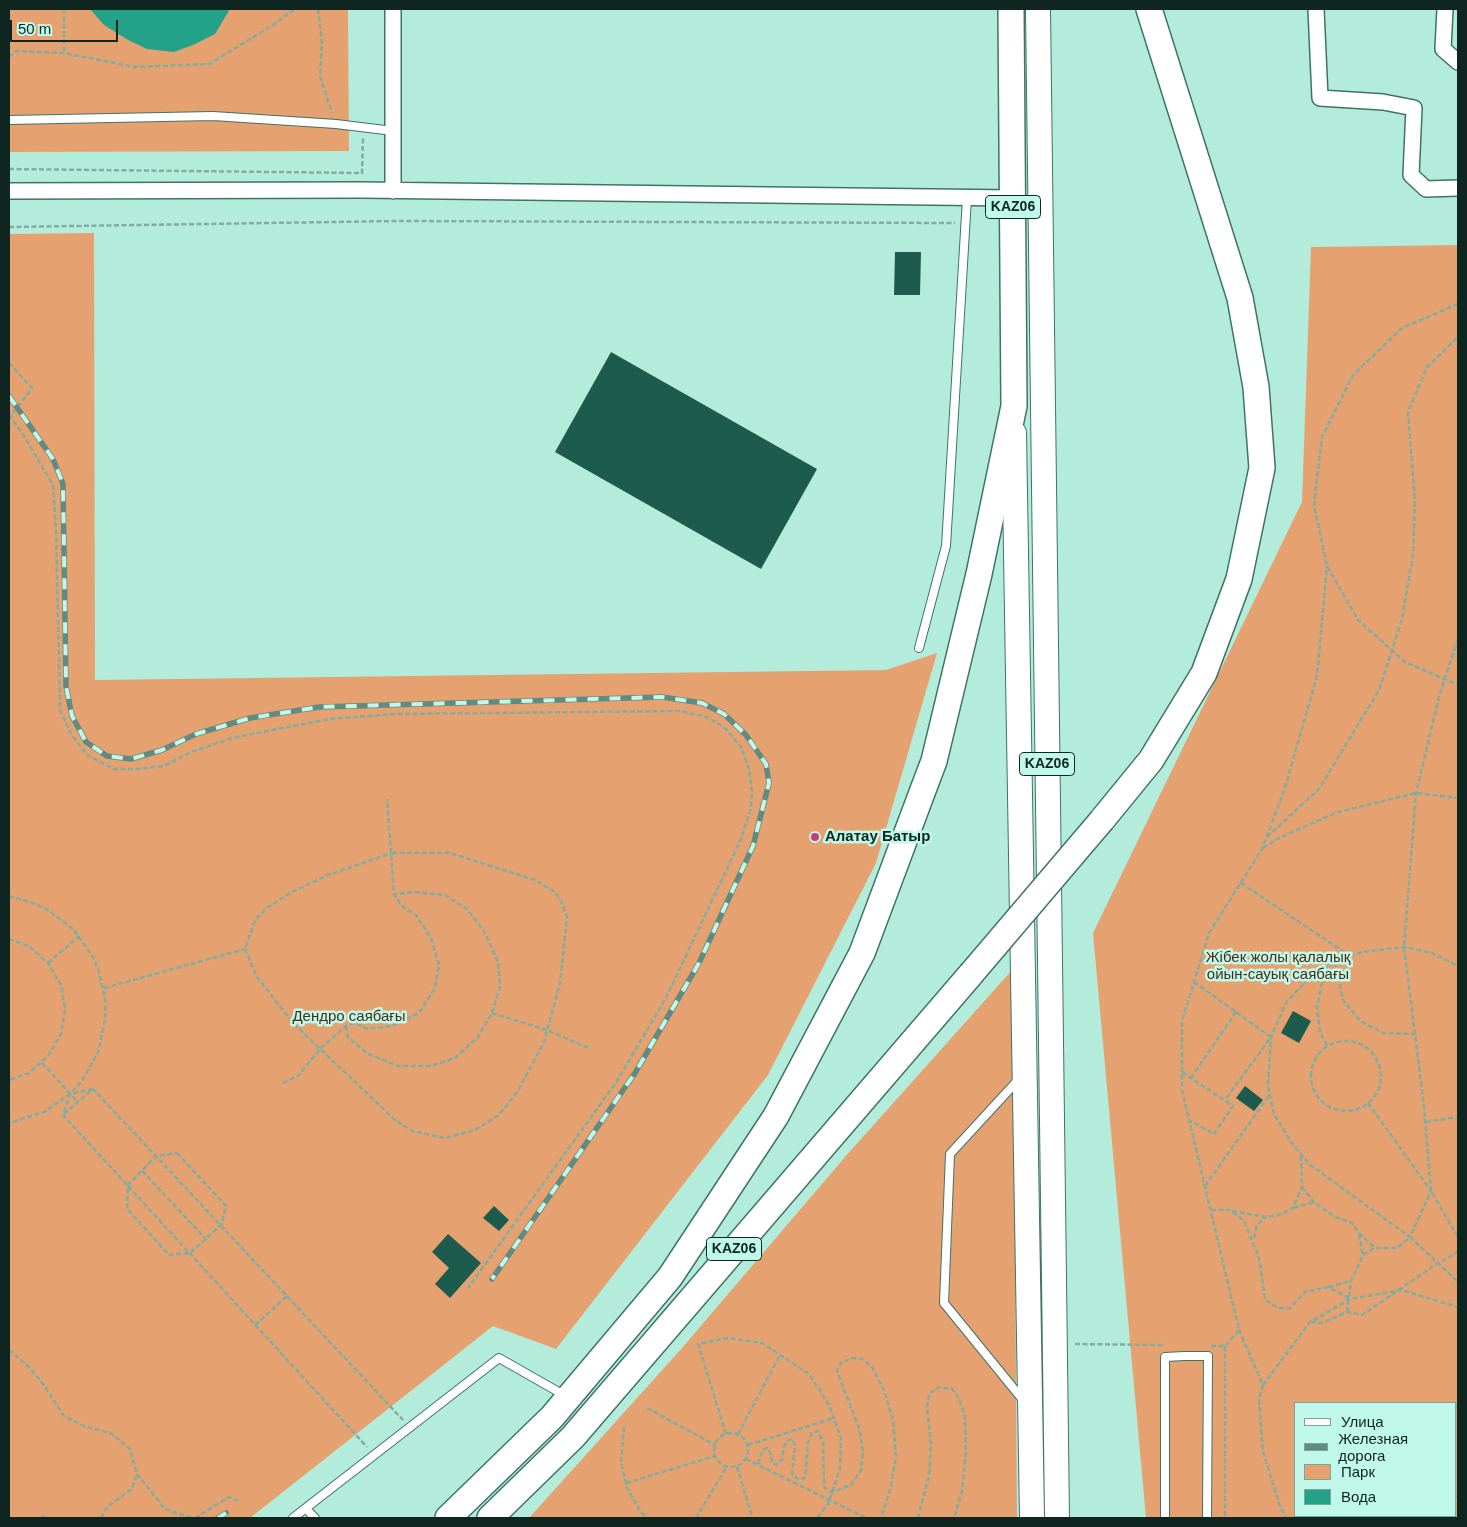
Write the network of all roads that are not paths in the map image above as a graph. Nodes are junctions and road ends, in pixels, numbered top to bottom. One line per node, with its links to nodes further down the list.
1 (393, 9): 9 (street)
2 (1012, 9): 14 (highway, KАZ06)
3 (1038, 9): 18 (main road, KАZ06)
4 (1150, 9): 26 (highway, KАZ06, bridge)
5 (1316, 9): 10 (street)
6 (1444, 9): 7 (street)
7 (1458, 62)
8 (9, 120): 9 (lane)
9 (393, 130): 12 (street)
10 (1458, 188)
11 (9, 191): 12 (street)
12 (394, 191): 13 (street)
13 (967, 198): 14 (street); 16 (lane)
14 (1013, 198): 15 (highway, KАZ06)
15 (1014, 406): 17 (main road, KАZ06); 20 (highway, KАZ06)
16 (918, 648)
17 (1025, 1072): 19 (main road, KАZ06); 21 (lane)
18 (1055, 1367): 19 (main road); 28 (main road, KАZ06)
19 (1029, 1368): 21 (main road, KАZ06)
20 (568, 1398): 22 (lane); 25 (highway, KАZ06)
21 (1030, 1408): 27 (main road, KАZ06)
22 (306, 1509): 23 (lane); 24 (lane)
23 (293, 1518)
24 (315, 1518)
25 (448, 1518)
26 (490, 1518)
27 (1032, 1518)
28 (1056, 1518)
29 (1165, 1518): 30 (lane)
30 (1207, 1518)

